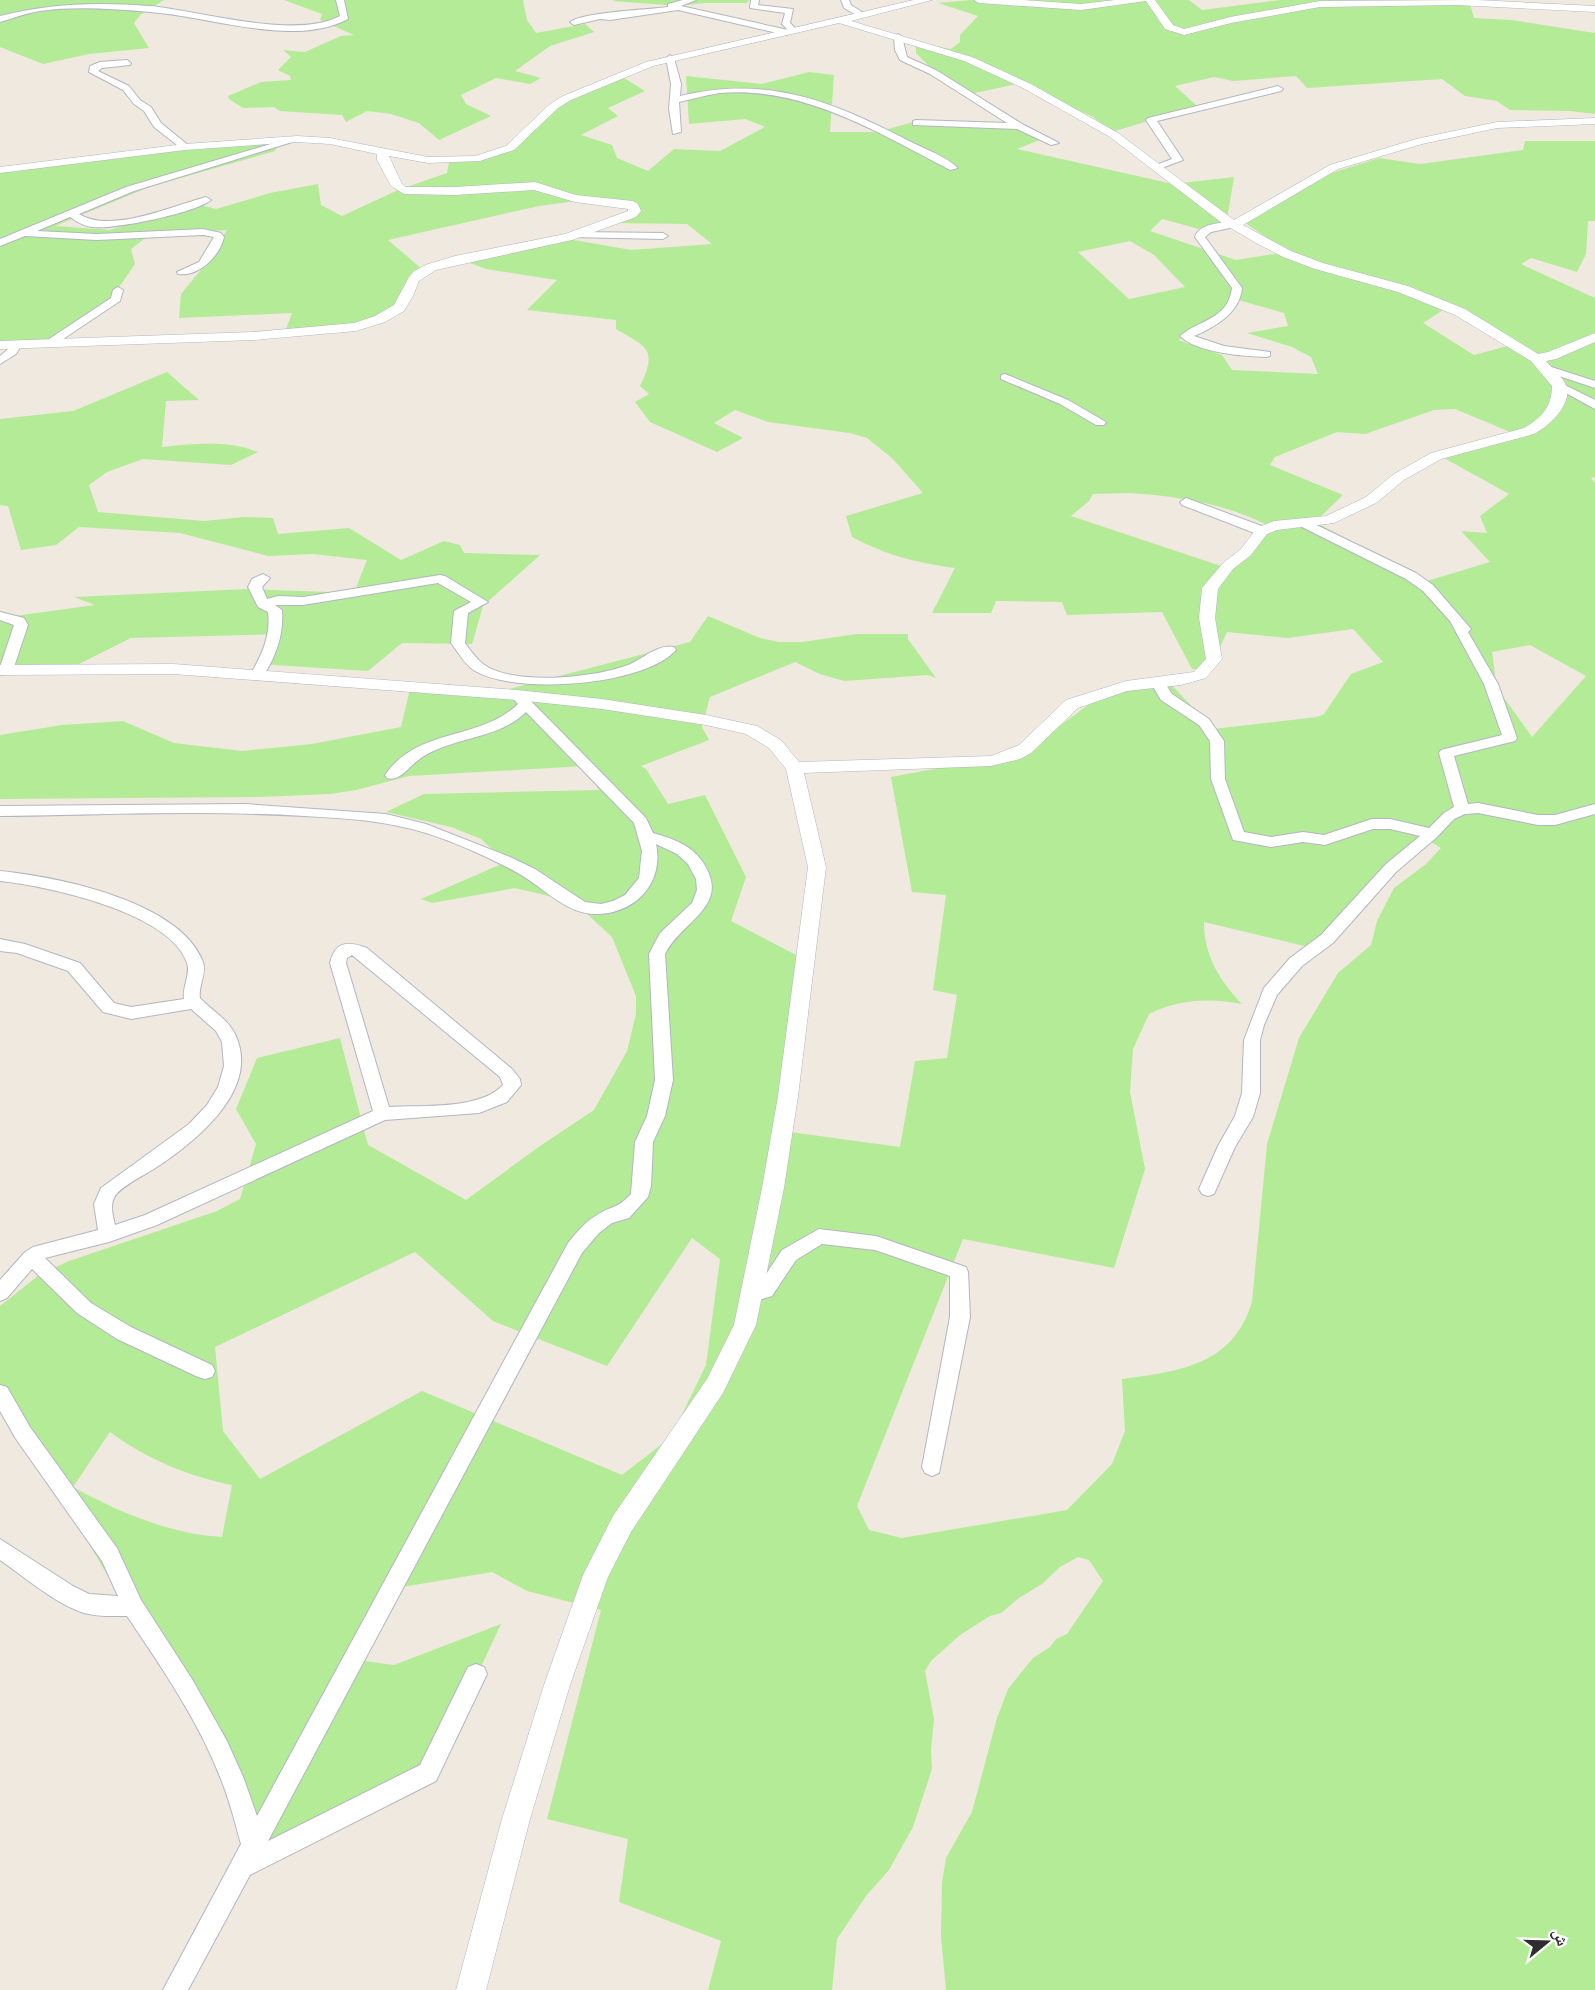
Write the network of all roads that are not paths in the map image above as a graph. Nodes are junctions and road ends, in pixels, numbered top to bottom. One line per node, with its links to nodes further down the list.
1 (340, 0): 14 (street)
2 (692, 0): 10 (street)
3 (754, 0): 18 (street)
4 (844, 0): 13 (street)
5 (921, 0): 13 (street)
6 (979, 0): 9 (street)
7 (1142, 0): 9 (street)
8 (1150, 0): 11 (street)
9 (1017, 1)
10 (675, 9): 12 (street); 16 (street)
11 (1595, 9)
12 (702, 14): 17 (street); 18 (street)
13 (861, 14): 15 (street)
14 (0, 19)
15 (838, 20): 18 (street); 19 (street)
16 (574, 22)
17 (623, 26)
18 (789, 31): 20 (street)
19 (898, 37): 26 (street); 32 (street)
20 (670, 58): 23 (street); 31 (street)
21 (127, 63): 29 (street)
22 (1278, 89): 32 (street)
23 (675, 100): 27 (street); 33 (street)
24 (1595, 121): 37 (street)
25 (916, 123): 26 (street)
26 (1019, 126): 28 (street)
27 (676, 132)
28 (1053, 143)
29 (185, 147): 30 (street); 34 (street)
30 (257, 147): 31 (street); 36 (street)
31 (383, 152): 39 (street)
32 (1156, 167): 37 (street)
33 (953, 168)
34 (0, 170)
35 (206, 200): 36 (street)
36 (70, 213): 38 (street)
37 (1234, 224): 48 (street); 50 (street)
38 (24, 232): 41 (street); 42 (street)
39 (576, 235): 40 (street); 45 (street)
40 (663, 236)
41 (0, 243)
42 (182, 272)
43 (118, 290): 45 (street)
44 (1595, 337): 50 (street)
45 (50, 343): 46 (street)
46 (16, 344): 47 (street); 49 (street)
47 (0, 345)
48 (1266, 354)
49 (0, 361)
50 (1541, 363): 52 (street); 53 (street)
51 (1005, 377): 55 (street)
52 (1595, 385)
53 (1559, 386): 54 (street); 57 (street)
54 (1595, 405)
55 (1100, 422)
56 (1186, 502): 58 (street)
57 (1306, 524): 58 (street); 62 (street)
58 (1262, 531): 67 (street)
59 (262, 578): 60 (street)
60 (263, 604): 64 (street); 66 (street)
61 (0, 616): 65 (street)
62 (1456, 622): 63 (street); 71 (street)
63 (1477, 642)
64 (669, 650)
65 (3, 670): 66 (street)
66 (257, 675): 68 (street)
67 (1158, 683): 69 (street); 74 (street)
68 (521, 700): 69 (street); 70 (street); 75 (street)
69 (794, 768): 84 (street)
70 (392, 775)
71 (1462, 809): 72 (street); 74 (street)
72 (1595, 809)
73 (0, 812): 75 (street)
74 (1432, 834): 80 (street)
75 (648, 837): 91 (street)
76 (0, 876): 78 (street)
77 (0, 945): 78 (street)
78 (194, 1003): 81 (street)
79 (383, 1114): 79 (street); 81 (street)
80 (1208, 1189)
81 (109, 1235): 82 (street)
82 (32, 1257): 83 (street); 85 (street)
83 (0, 1293)
84 (752, 1294): 87 (street); 94 (street)
85 (205, 1371)
86 (0, 1393): 89 (street)
87 (932, 1467)
88 (0, 1548): 89 (street)
89 (133, 1607): 91 (street)
90 (476, 1674): 92 (street)
91 (253, 1845): 92 (street)
92 (241, 1867): 93 (street)
93 (175, 1990)
94 (471, 1990)

